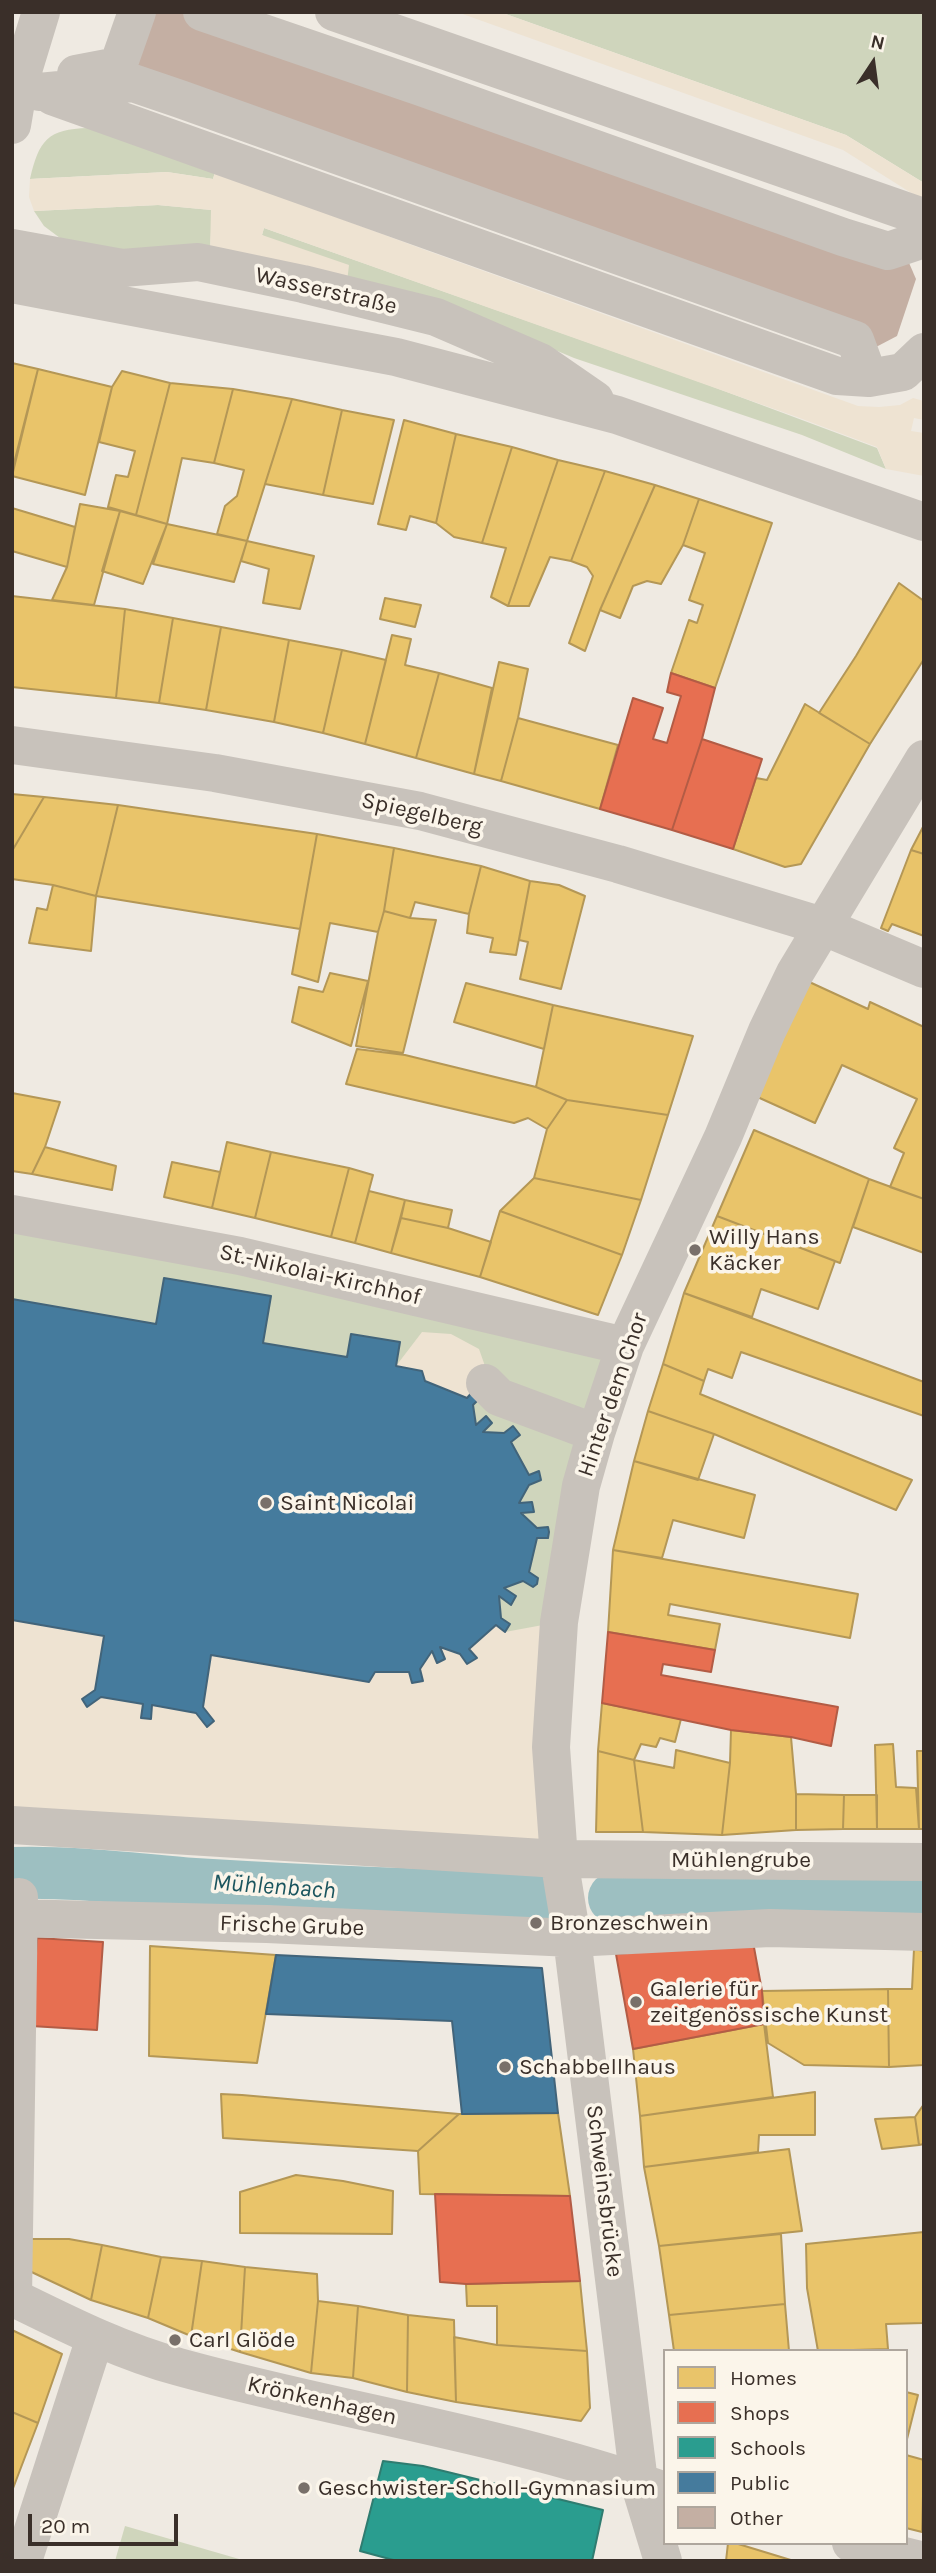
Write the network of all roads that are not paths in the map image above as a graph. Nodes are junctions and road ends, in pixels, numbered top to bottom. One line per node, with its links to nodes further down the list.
1 (41, 12): 9 (street)
2 (137, 12): 9 (street)
3 (202, 12): 7 (street)
4 (288, 12): 7 (street)
5 (334, 12): 6 (street)
6 (384, 30): 7 (street); 8 (street)
7 (315, 51): 11 (street)
8 (484, 64): 10 (street); 11 (street)
9 (23, 86): 12 (street); 13 (street); 15 (street)
10 (596, 103): 11 (street); 14 (street)
11 (525, 124): 18 (street)
12 (12, 125)
13 (285, 136): 15 (street); 17 (street); 19 (street)
14 (694, 137): 16 (street); 18 (street)
15 (217, 155): 17 (street)
16 (806, 175): 18 (street); 20 (street)
17 (328, 194): 21 (street)
18 (737, 200): 22 (street)
19 (495, 212): 21 (street); 24 (street); 26 (street)
20 (924, 220)
21 (428, 229): 24 (street)
22 (924, 239)
23 (12, 248): 31 (street, Wasserstraße)
24 (538, 268): 27 (street)
25 (12, 285): 31 (street, Wasserstraße)
26 (703, 285): 27 (street); 28 (street); 30 (street)
27 (637, 304): 28 (street)
28 (750, 344): 30 (street)
29 (924, 352): 30 (street)
30 (869, 378)
31 (617, 415): 32 (street, Wasserstraße)
32 (924, 522)
33 (12, 745): 35 (street, Spiegelberg)
34 (924, 759): 35 (street, Hinter dem Chor)
35 (822, 926): 36 (street, Spiegelberg); 38 (street, Hinter dem Chor)
36 (924, 970)
37 (12, 1214): 38 (street, St.-Nikolai-Kirchhof)
38 (625, 1346): 40 (street, Hinter dem Chor)
39 (485, 1383): 40 (street)
40 (596, 1433): 42 (street, Hinter dem Chor)
41 (12, 1825): 42 (street)
42 (559, 1859): 43 (street, Mühlengrube); 46 (street, Schweinsbrücke)
43 (924, 1862)
44 (17, 1911): 46 (street, Frische Grube); 47 (street)
45 (924, 1932): 46 (street)
46 (572, 1938): 49 (street, Schweinsbrücke)
47 (13, 2298): 48 (street, Krönkenhagen)
48 (95, 2338): 49 (street, Krönkenhagen); 51 (street)
49 (652, 2487): 52 (street, Schweinsbrücke)
50 (859, 2545): 53 (street)
51 (23, 2561)
52 (663, 2561)
53 (924, 2561)

